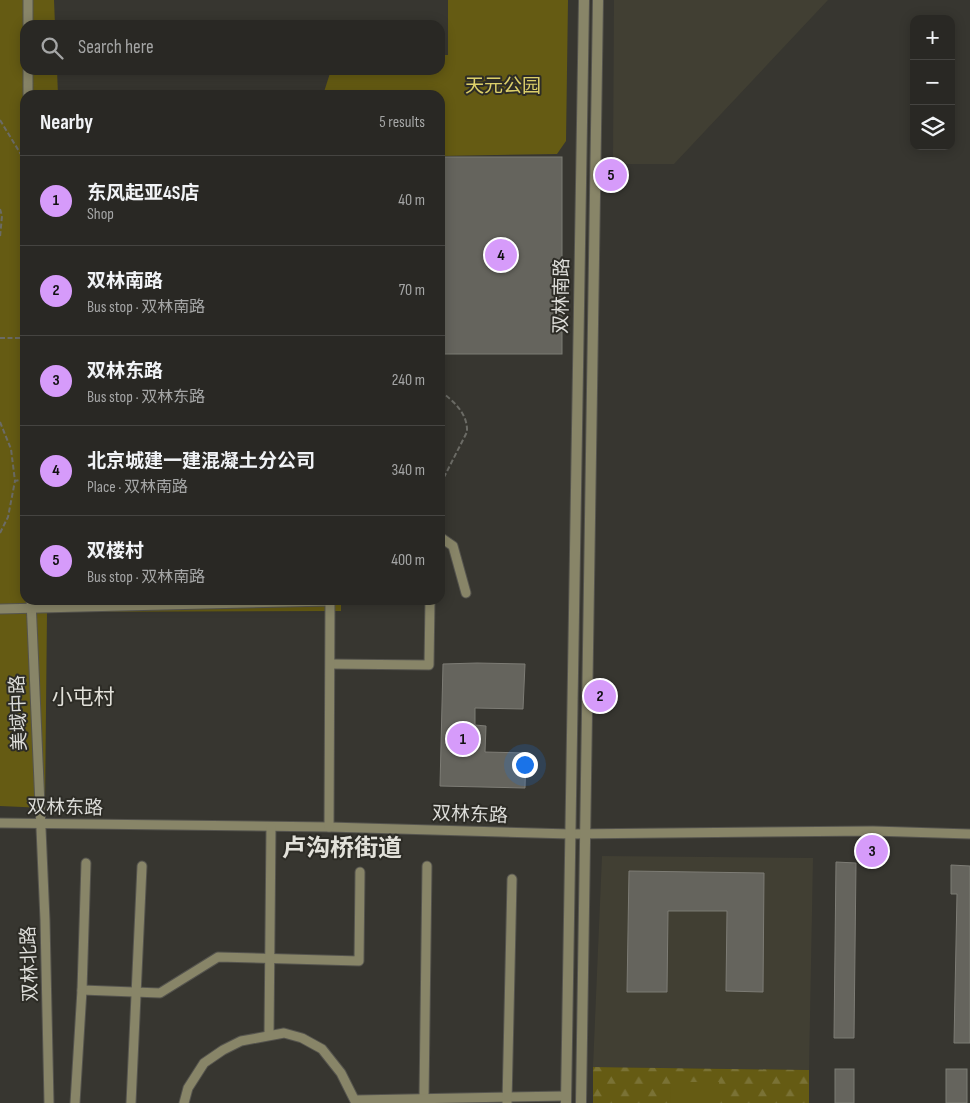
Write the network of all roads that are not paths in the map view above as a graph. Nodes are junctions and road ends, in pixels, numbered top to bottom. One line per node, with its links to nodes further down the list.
1 (28, 0): 4 (street)
2 (584, 0): 19 (street, 双林南路)
3 (598, 0): 20 (street, 双林南路)
4 (28, 20)
5 (28, 75): 6 (street)
6 (28, 90)
7 (445, 541): 8 (street)
8 (466, 593)
9 (25, 605): 13 (street)
10 (31, 605): 16 (street, 美域中路)
11 (330, 605): 14 (street)
12 (430, 605): 14 (street)
13 (0, 609)
14 (331, 664): 18 (street)
15 (0, 823): 16 (street, 双林东路)
16 (40, 824): 17 (street, 双林东路); 35 (street, 双林北路)
17 (271, 827): 18 (street, 双林东路); 27 (street)
18 (329, 827): 19 (street, 双林东路)
19 (570, 834): 20 (street, 双林东路); 33 (street, 双林南路)
20 (585, 834): 21 (street, 双林东路); 39 (street, 双林南路)
21 (970, 834)
22 (86, 863): 28 (street)
23 (142, 866): 29 (street)
24 (427, 866): 31 (street)
25 (360, 872): 27 (street)
26 (512, 879): 32 (street)
27 (271, 959): 29 (street); 30 (street)
28 (82, 990): 29 (street); 36 (street)
29 (136, 992): 37 (street)
30 (269, 1034): 34 (street); 38 (street)
31 (424, 1098): 32 (street); 34 (street)
32 (507, 1100): 33 (street)
33 (566, 1100)
34 (356, 1102)
35 (49, 1103)
36 (75, 1103)
37 (131, 1103)
38 (184, 1103)
39 (581, 1103)

